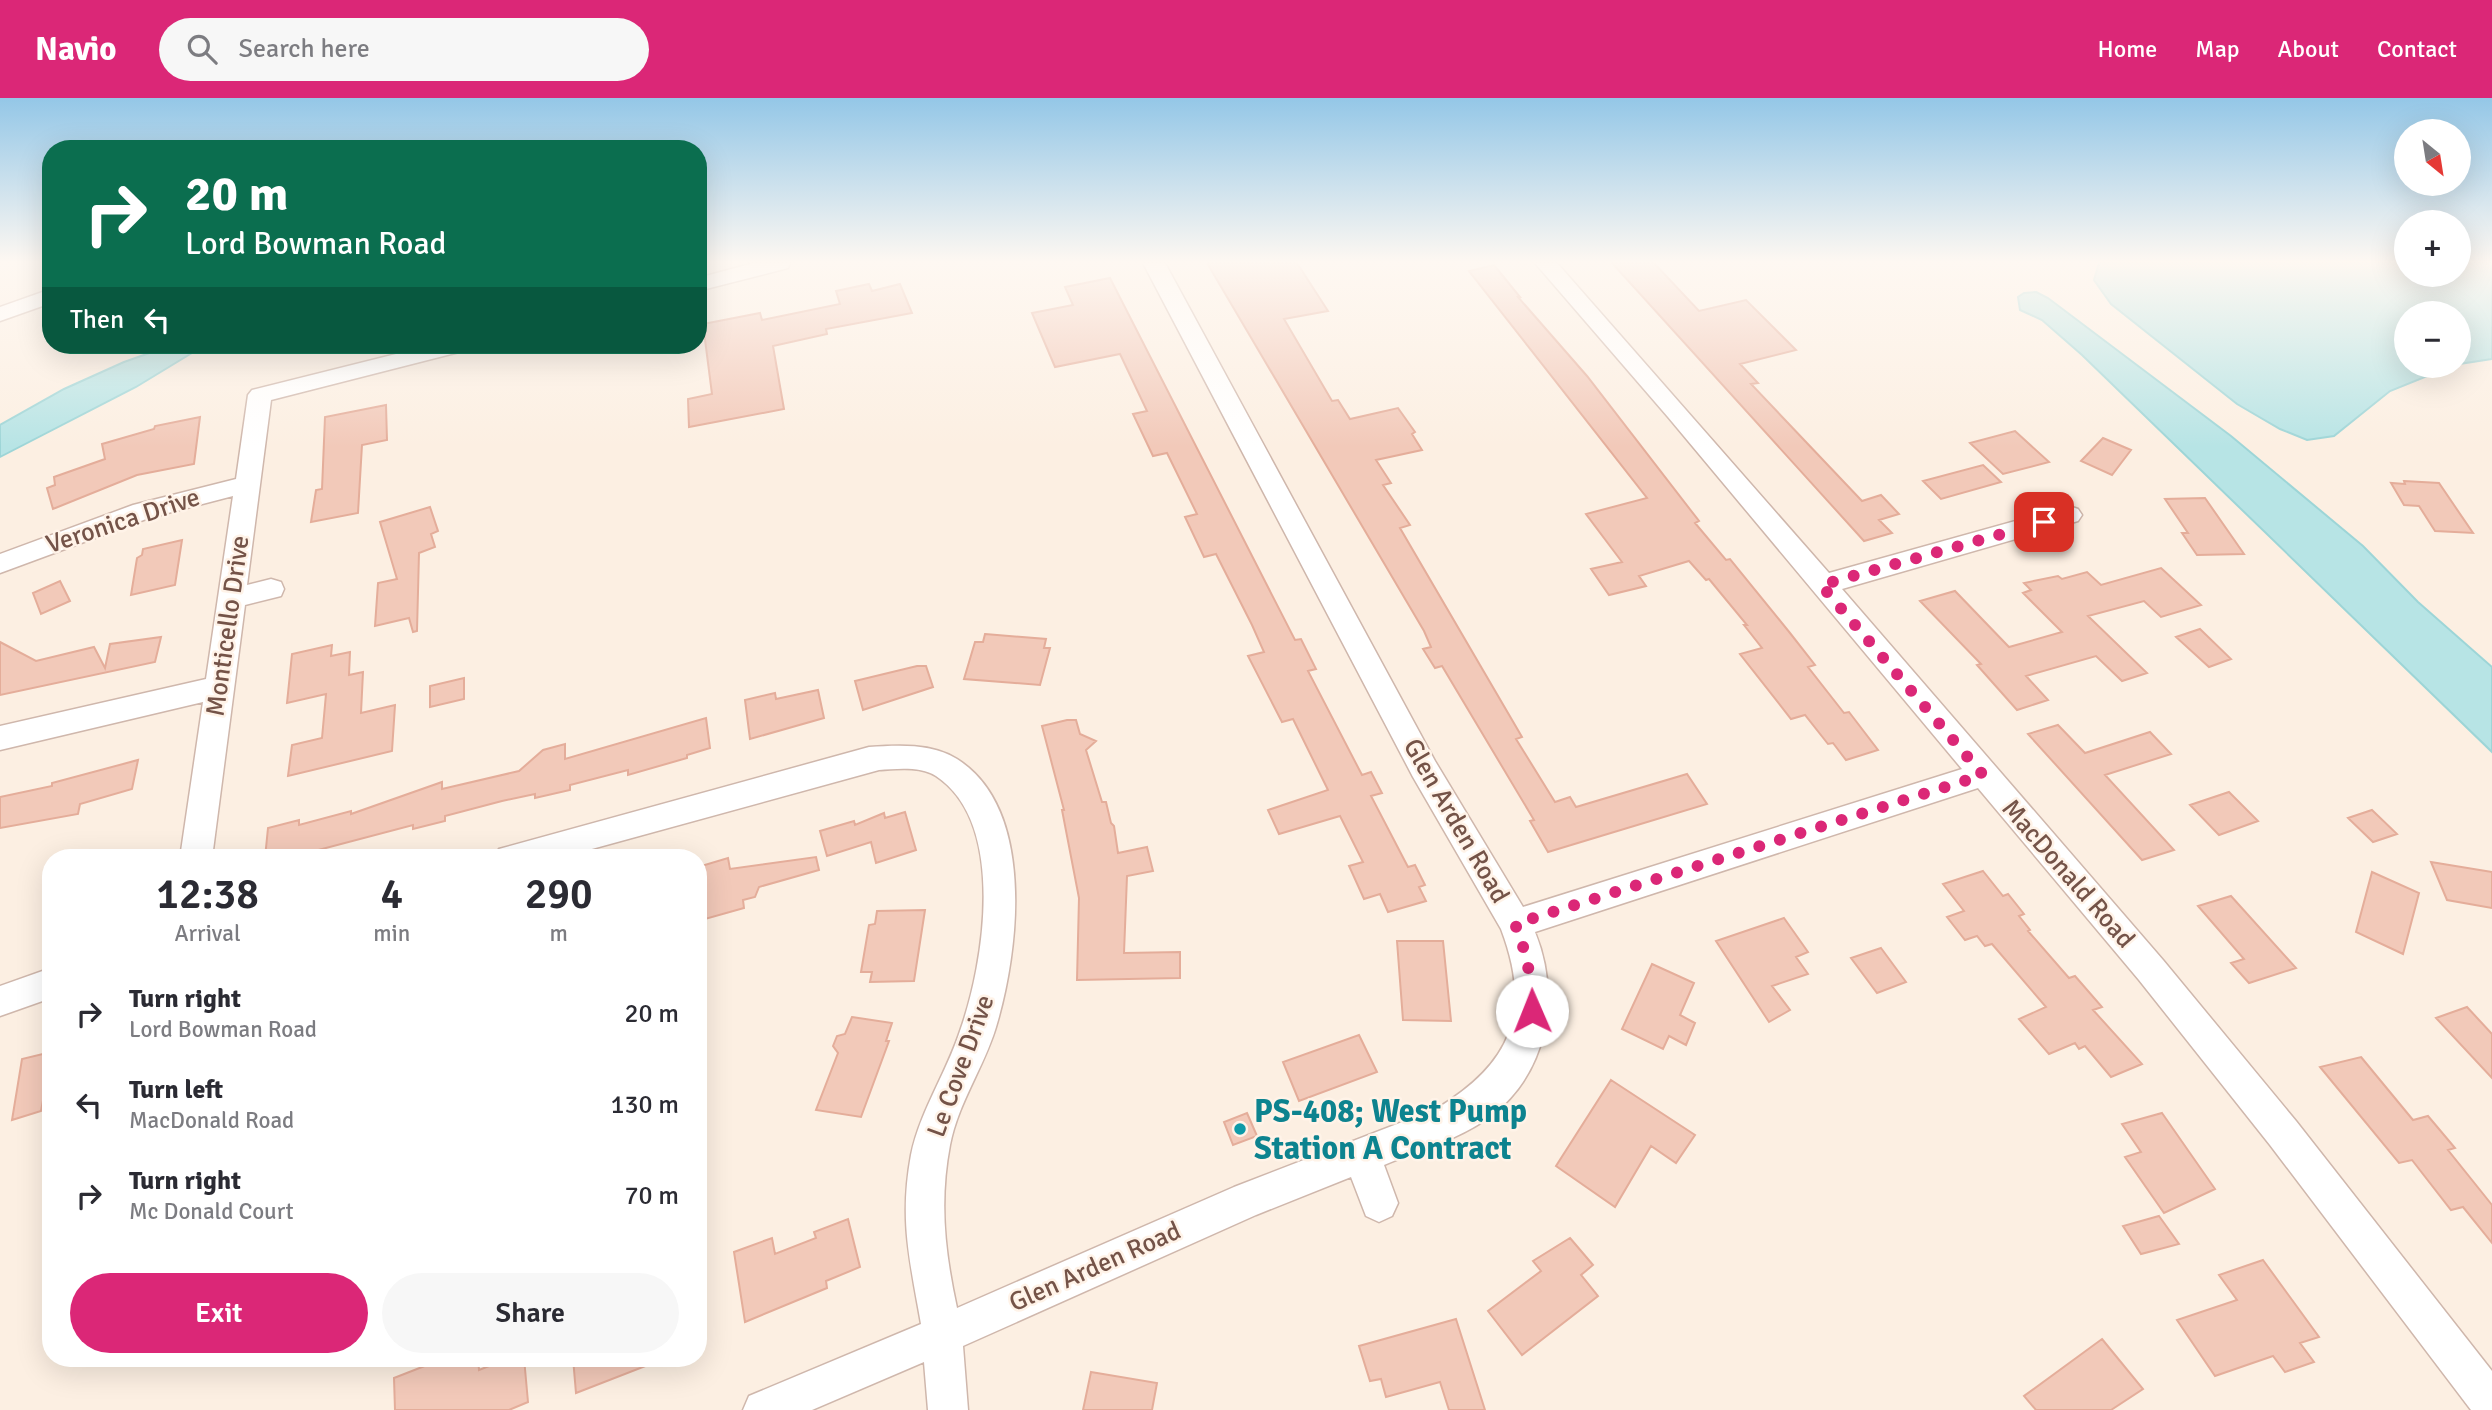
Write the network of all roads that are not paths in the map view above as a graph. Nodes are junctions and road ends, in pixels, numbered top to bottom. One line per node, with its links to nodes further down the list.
1 (1187, 324): 15 (street, Glen Arden Road)
2 (1599, 324): 7 (street, MacDonald Road)
3 (423, 354): 4 (street, Monticello Drive)
4 (248, 484): 6 (street, Veronica Drive); 9 (street, Monticello Drive)
5 (2069, 515): 7 (street)
6 (0, 564)
7 (1821, 585): 12 (street, MacDonald Road)
8 (271, 589): 9 (street)
9 (232, 598): 10 (street, Monticello Drive)
10 (220, 687): 11 (street); 13 (street, Monticello Drive)
11 (0, 738)
12 (1983, 775): 15 (street); 21 (street, MacDonald Road)
13 (197, 849)
14 (543, 849): 20 (street, Le Cove Drive)
15 (1515, 924): 18 (street, Glen Arden Road)
16 (42, 986): 17 (street)
17 (0, 1002)
18 (1363, 1155): 19 (street); 20 (street, Glen Arden Road)
19 (1379, 1203)
20 (942, 1335): 22 (street, Glen Arden Road); 23 (street, Le Cove Drive)
21 (2492, 1404)
22 (763, 1410)
23 (948, 1410)

